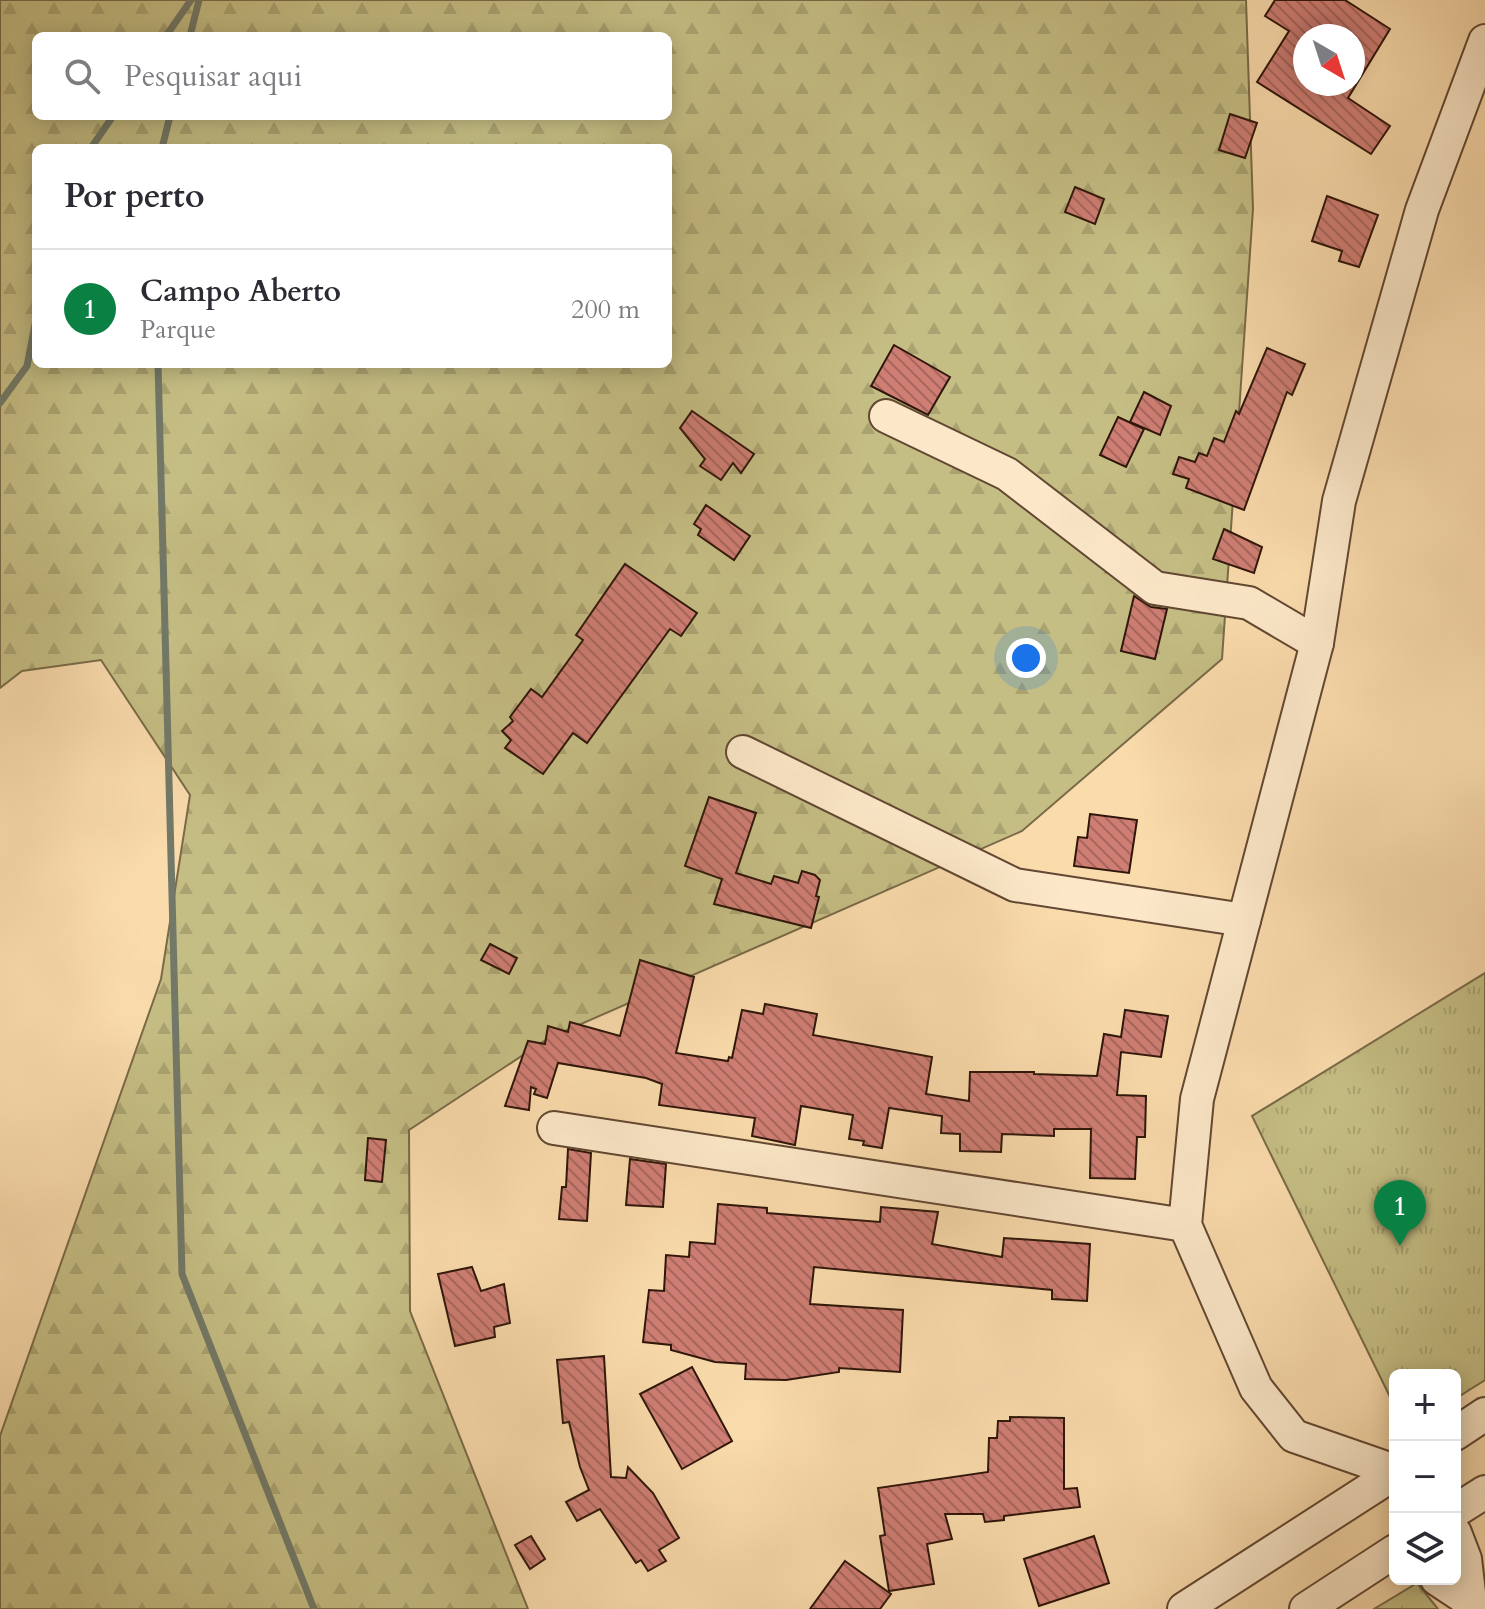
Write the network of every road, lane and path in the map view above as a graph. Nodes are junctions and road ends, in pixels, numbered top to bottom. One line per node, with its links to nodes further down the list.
1 (1485, 41): 3 (street)
2 (886, 416): 3 (street)
3 (1317, 643): 5 (street)
4 (743, 752): 5 (street)
5 (1244, 920): 7 (street)
6 (554, 1128): 7 (street)
7 (1185, 1225): 10 (street)
8 (1485, 1414): 9 (street)
9 (1461, 1430)
10 (1389, 1470)
11 (1389, 1476): 18 (street)
12 (1485, 1492): 13 (street)
13 (1461, 1507)
14 (1468, 1545): 17 (street)
15 (1389, 1555): 19 (street)
16 (1446, 1585): 17 (street)
17 (1474, 1605)
18 (1184, 1609)
19 (1306, 1609)

